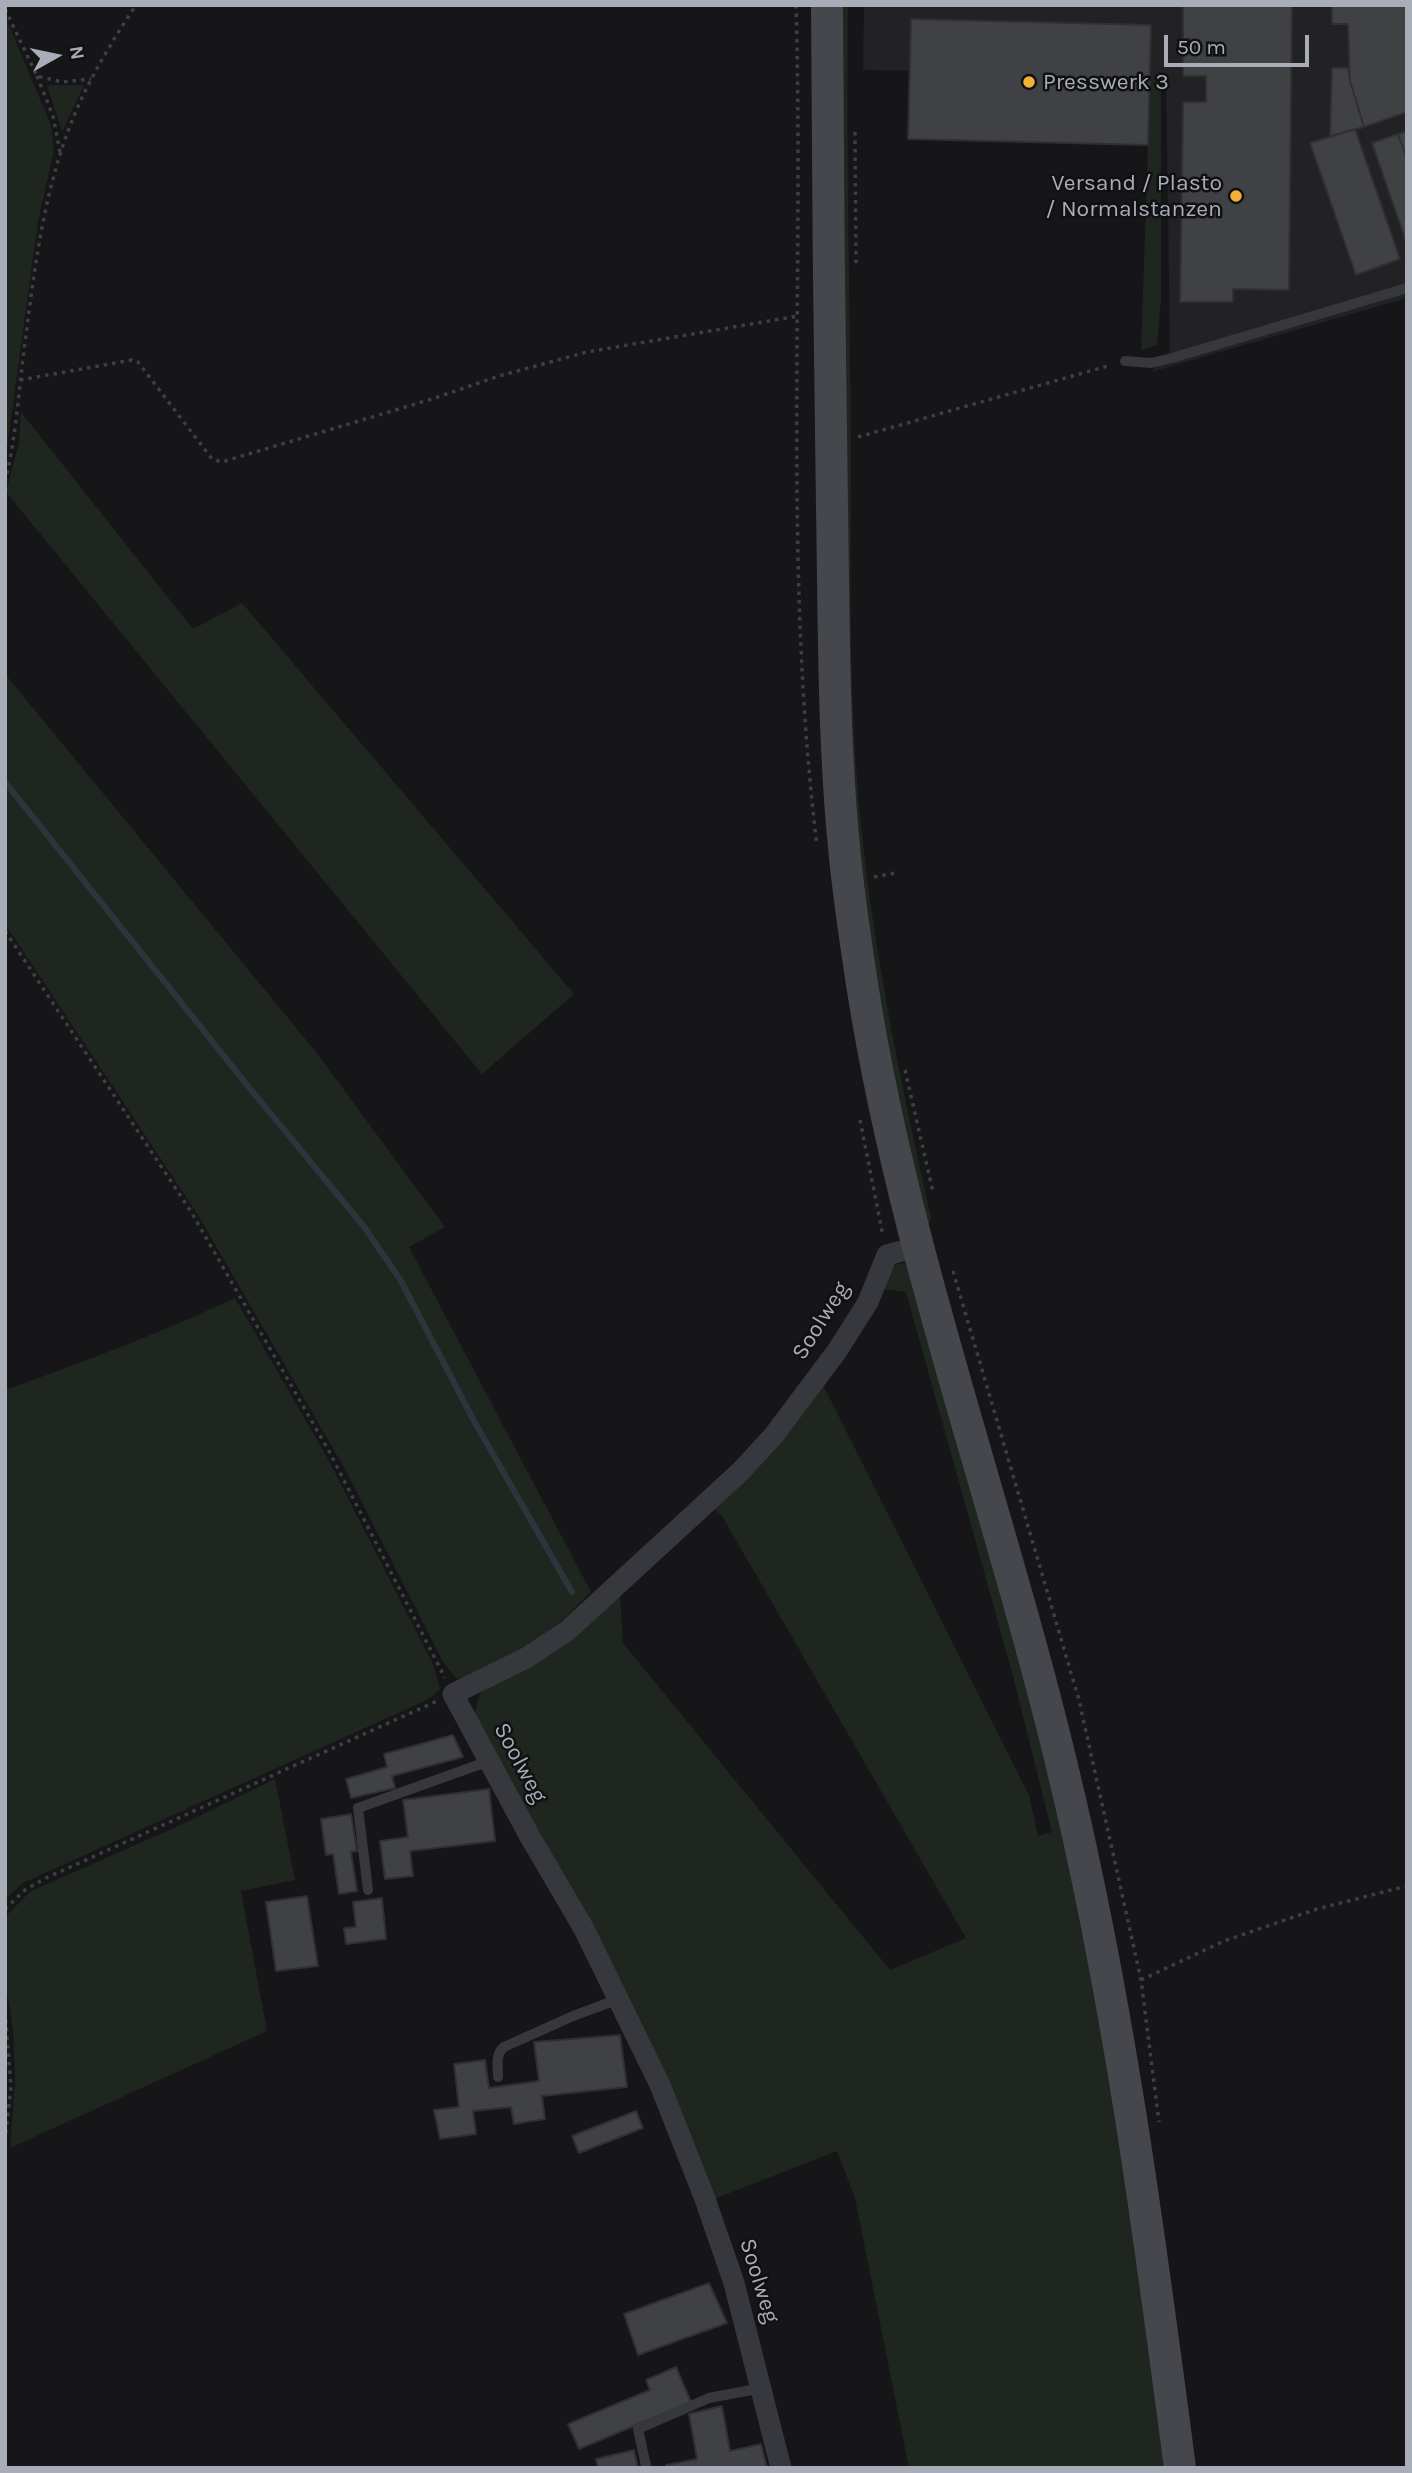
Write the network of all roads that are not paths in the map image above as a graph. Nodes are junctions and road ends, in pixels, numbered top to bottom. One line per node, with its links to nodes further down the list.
1 (827, 5): 4 (main road)
2 (1407, 288): 3 (lane)
3 (1125, 360)
4 (917, 1247): 5 (street, Soolweg); 12 (main road)
5 (489, 1761): 6 (lane); 7 (street, Soolweg)
6 (368, 1890)
7 (619, 1999): 8 (lane); 9 (street, Soolweg)
8 (498, 2077)
9 (762, 2388): 10 (lane); 11 (street, Soolweg)
10 (646, 2466)
11 (781, 2468)
12 (1180, 2468)

